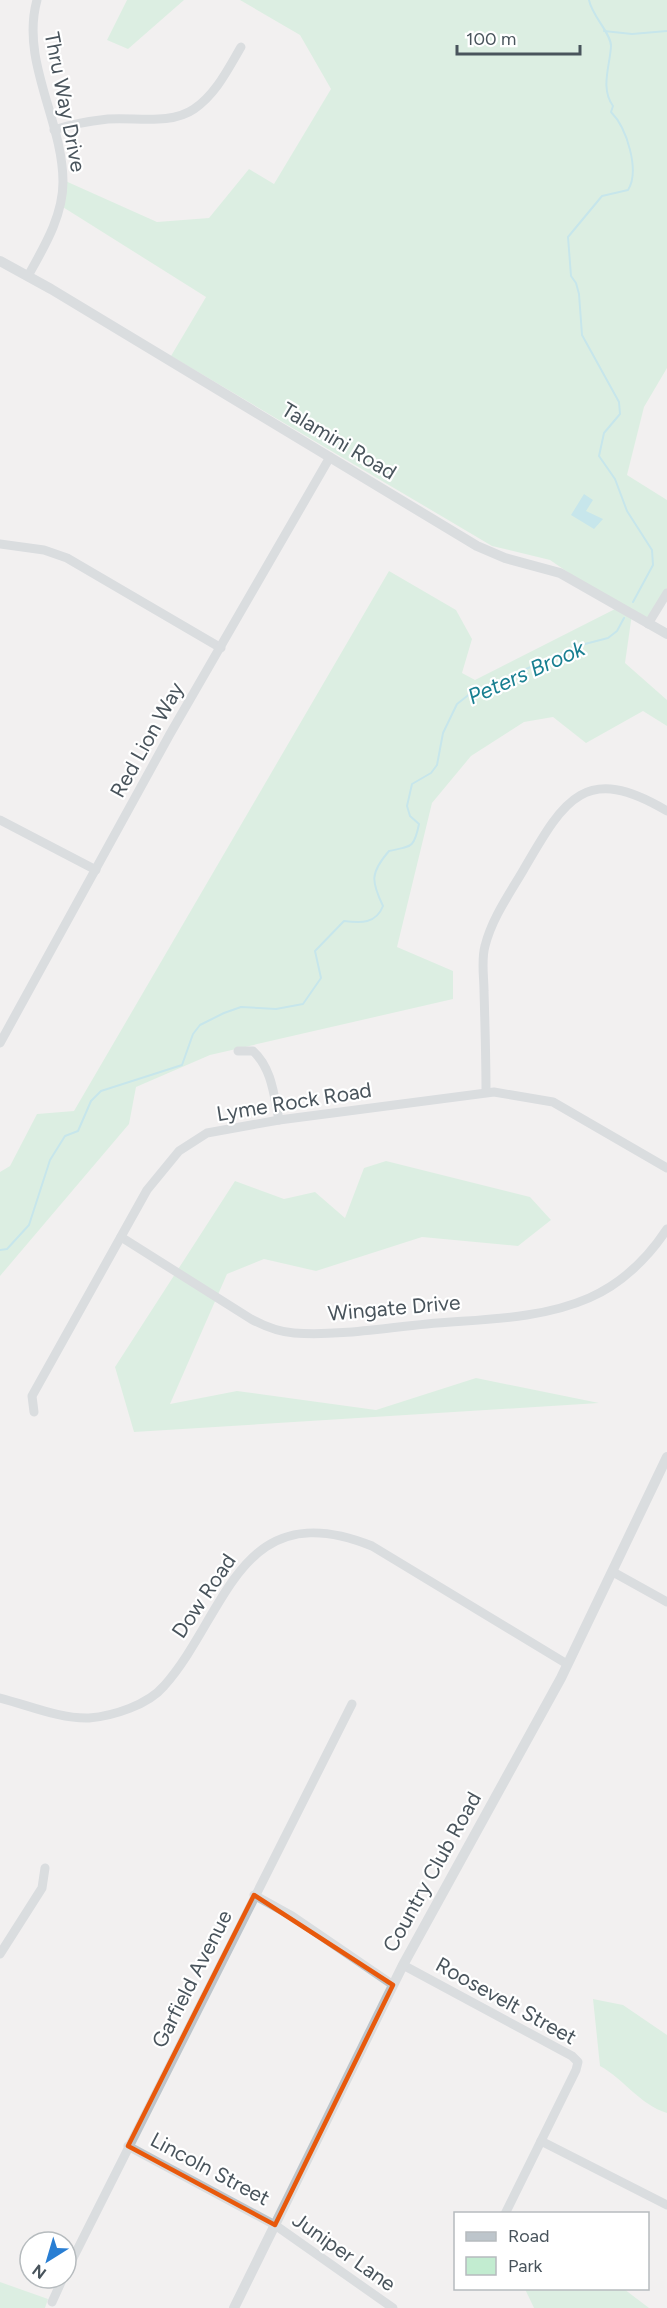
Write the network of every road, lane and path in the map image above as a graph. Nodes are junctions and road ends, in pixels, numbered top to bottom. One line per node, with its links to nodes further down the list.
1 (37, 0): 3 (street, Thru Way Drive)
2 (241, 47): 3 (street)
3 (54, 130): 5 (street, Thru Way Drive)
4 (0, 261): 5 (street, Talamini Road)
5 (28, 276): 6 (street, Talamini Road)
6 (330, 457): 9 (street, Talamini Road); 11 (street, Red Lion Way)
7 (0, 544): 11 (street)
8 (667, 593): 9 (street)
9 (648, 624): 10 (street, Talamini Road)
10 (667, 634)
11 (220, 648): 14 (street, Red Lion Way)
12 (667, 811): 17 (street)
13 (0, 820): 14 (street)
14 (96, 870): 15 (street, Red Lion Way)
15 (0, 1043)
16 (237, 1051): 18 (street)
17 (486, 1092): 18 (street, Lyme Rock Road); 19 (street, Lyme Rock Road)
18 (279, 1120): 21 (street, Lyme Rock Road)
19 (667, 1168)
20 (667, 1229): 21 (street, Wingate Drive)
21 (121, 1237): 22 (street, Lyme Rock Road)
22 (34, 1412)
23 (667, 1457): 24 (street, Country Club Road)
24 (613, 1572): 25 (street); 26 (street, Country Club Road)
25 (667, 1602)
26 (567, 1664): 27 (street, Dow Road); 32 (street, Country Club Road)
27 (0, 1698)
28 (352, 1704): 30 (street, Garfield Avenue)
29 (45, 1868): 31 (street)
30 (254, 1895): 33 (street); 35 (street, Garfield Avenue)
31 (0, 1954)
32 (403, 1965): 33 (street, Country Club Road); 34 (street, Roosevelt Street)
33 (393, 1985): 38 (street, Country Club Road)
34 (541, 2141): 36 (street); 37 (street)
35 (128, 2146): 38 (street, Lincoln Street); 39 (street, Garfield Avenue)
36 (667, 2205)
37 (506, 2212)
38 (275, 2225): 42 (street, Country Club Road); 43 (street, Juniper Lane)
39 (78, 2248)
40 (58, 2290): 41 (street)
41 (52, 2302)
42 (234, 2308)
43 (393, 2308)

